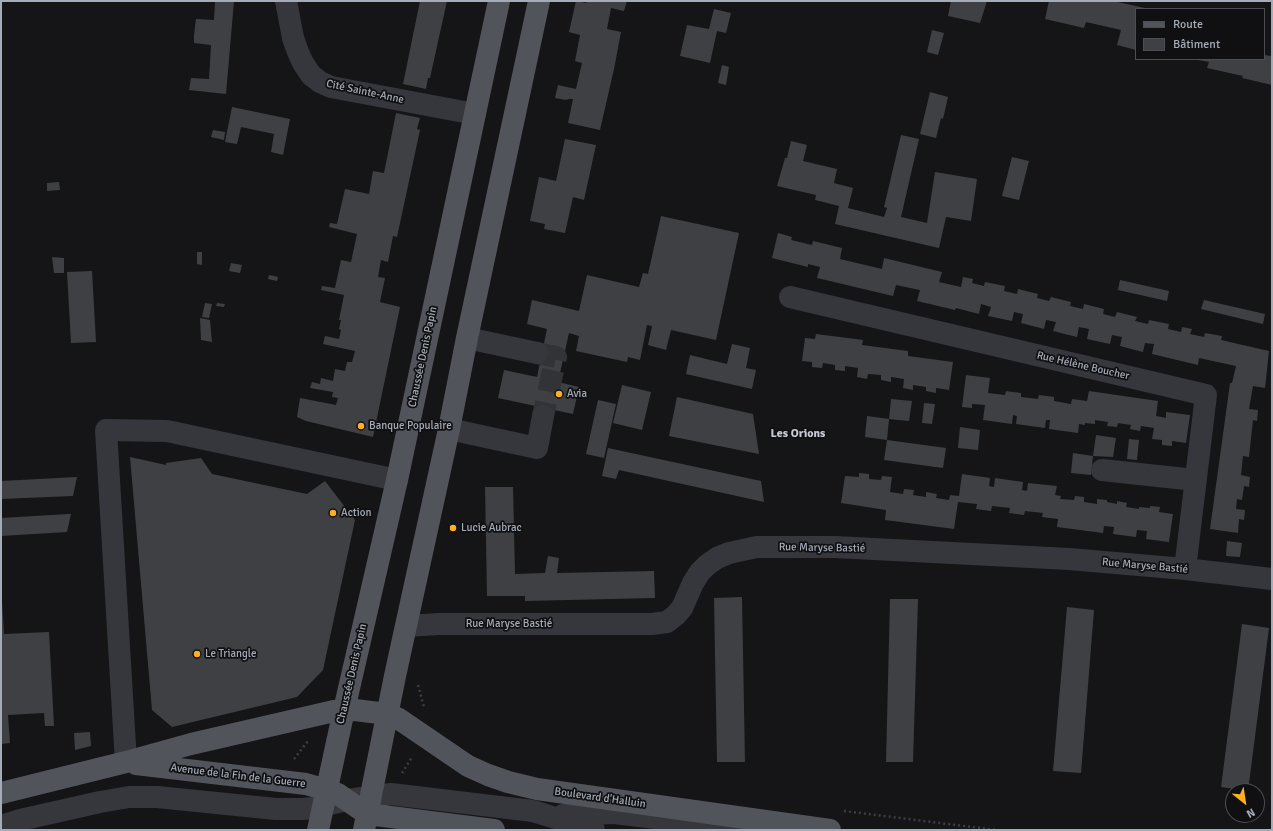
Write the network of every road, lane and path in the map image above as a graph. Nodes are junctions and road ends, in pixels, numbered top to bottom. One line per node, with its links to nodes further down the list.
1 (286, 1): 4 (street, Cité Sainte-Anne)
2 (499, 1): 4 (main road, Chaussée Denis Papin)
3 (539, 1): 6 (main road)
4 (475, 114): 11 (main road, Chaussée Denis Papin)
5 (790, 297): 12 (street, Rue Hélène Boucher)
6 (467, 338): 7 (street); 9 (main road)
7 (537, 353)
8 (544, 416): 9 (street)
9 (449, 429): 15 (main road)
10 (1102, 470): 12 (street)
11 (397, 480): 17 (main road, Chaussée Denis Papin); 22 (street)
12 (1195, 480): 13 (street, Rue Hélène Boucher)
13 (1185, 569): 14 (street, Rue Maryse Bastié); 15 (street, Rue Maryse Bastié)
14 (1272, 579)
15 (406, 626): 19 (main road)
16 (418, 680): 18 (path)
17 (344, 710): 19 (main road, Avenue de la Fin de la Guerre); 22 (main road, Avenue de la Fin de la Guerre); 26 (main road, Chaussée Denis Papin)
18 (429, 711)
19 (388, 714): 20 (main road, Boulevard d'Halluin); 25 (main road)
20 (424, 737): 25 (path); 32 (main road, Boulevard d'Halluin)
21 (310, 738): 23 (path)
22 (126, 762): 23 (main road, Avenue de la Fin de la Guerre); 24 (main road, Avenue de la Fin de la Guerre)
23 (284, 781): 26 (main road, Avenue de la Fin de la Guerre)
24 (1, 793)
25 (367, 807): 26 (main road, Avenue de la Fin de la Guerre); 27 (street); 29 (main road)
26 (322, 811): 28 (street)
27 (550, 816): 30 (street); 31 (street)
28 (1, 826)
29 (494, 830)
30 (594, 830)
31 (752, 830)
32 (830, 830)

